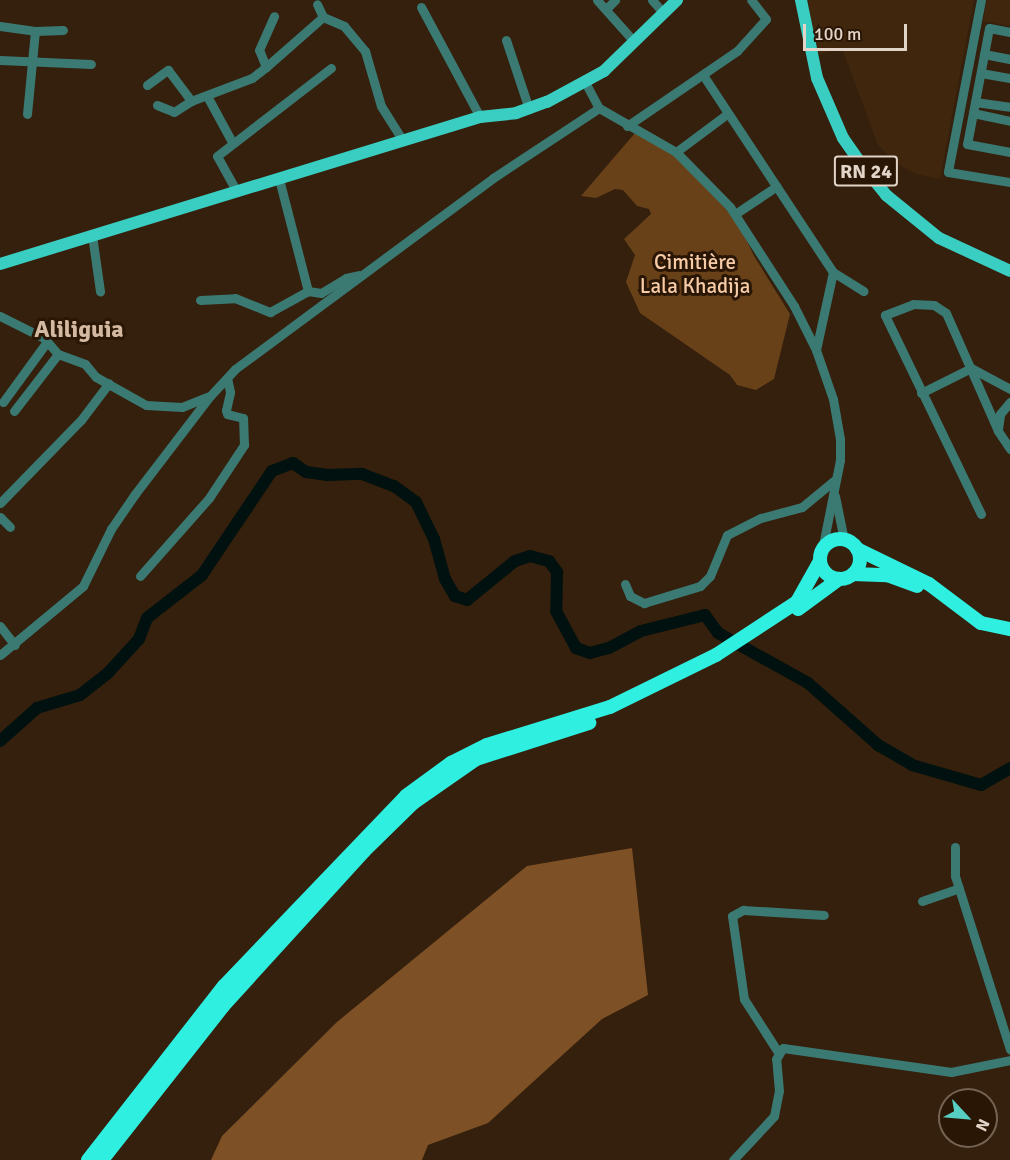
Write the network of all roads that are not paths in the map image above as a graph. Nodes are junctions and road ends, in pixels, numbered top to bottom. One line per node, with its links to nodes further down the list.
1 (597, 0): 10 (street)
2 (615, 0): 10 (street)
3 (677, 0): 29 (main road)
4 (751, 0): 27 (street)
5 (981, 0): 49 (street)
6 (317, 3): 12 (street)
7 (661, 3): 17 (main road)
8 (803, 3): 55 (main road, RN 24)
9 (421, 7): 41 (street)
10 (606, 9): 17 (street)
11 (274, 16): 24 (street)
12 (323, 17): 24 (street); 44 (street)
13 (0, 26): 15 (street)
14 (63, 30): 15 (street)
15 (35, 31): 22 (street)
16 (1010, 32): 19 (street)
17 (630, 37): 29 (main road)
18 (506, 40): 37 (street)
19 (984, 54): 20 (street); 26 (street)
20 (1010, 59)
21 (0, 60): 22 (street)
22 (31, 61): 23 (street); 39 (street)
23 (91, 64)
24 (266, 67): 31 (street)
25 (332, 68): 45 (street)
26 (981, 73): 28 (street); 33 (street)
27 (703, 75): 40 (street); 43 (street)
28 (1010, 78)
29 (589, 79): 36 (street); 37 (main road)
30 (147, 85): 32 (street)
31 (207, 96): 32 (street); 45 (street)
32 (191, 101): 34 (street)
33 (975, 102): 35 (street); 38 (street)
34 (157, 105)
35 (1010, 107)
36 (599, 108): 43 (street); 57 (street)
37 (529, 109): 41 (main road)
38 (973, 113): 42 (street); 47 (street)
39 (27, 114)
40 (727, 114): 46 (street); 50 (street)
41 (480, 117): 44 (main road)
42 (1010, 121)
43 (627, 126): 46 (street)
44 (403, 141): 48 (main road)
45 (232, 142): 51 (street)
46 (676, 152): 52 (street)
47 (1010, 152)
48 (279, 179): 51 (main road); 59 (street)
49 (1010, 182)
50 (777, 186): 52 (street); 56 (street)
51 (237, 192): 53 (main road)
52 (735, 214): 64 (street)
53 (92, 236): 54 (main road); 58 (street)
54 (0, 264)
55 (1010, 271)
56 (832, 272): 60 (street); 64 (street)
57 (362, 274): 59 (street); 67 (street)
58 (100, 291)
59 (308, 291): 61 (street)
60 (864, 291)
61 (200, 300)
62 (0, 316): 63 (street)
63 (46, 343): 65 (street); 72 (street)
64 (816, 350): 77 (street)
65 (58, 354): 68 (street); 74 (street)
66 (971, 368): 69 (street); 70 (street); 70 (street); 75 (street)
67 (227, 378): 71 (street); 87 (street)
68 (108, 383): 71 (street); 79 (street)
69 (1010, 389)
70 (921, 393): 80 (street)
71 (210, 396): 94 (street)
72 (3, 402)
73 (1010, 402): 75 (street)
74 (14, 411)
75 (998, 431): 76 (street)
76 (1010, 449)
77 (836, 479): 78 (street); 89 (street)
78 (834, 490): 83 (street); 85 (street)
79 (0, 503)
80 (981, 514)
81 (0, 517): 82 (street)
82 (10, 527)
83 (844, 540): 84 (highway); 85 (highway)
84 (857, 549): 86 (highway); 91 (highway)
85 (820, 558): 88 (highway); 93 (highway)
86 (854, 574): 88 (highway); 92 (highway)
87 (140, 576)
88 (839, 579): 93 (highway)
89 (625, 584)
90 (0, 626): 94 (street)
91 (1010, 629)
92 (1010, 638)
93 (746, 640): 95 (highway)
94 (15, 645): 96 (street)
95 (728, 651): 104 (highway); 105 (highway)
96 (1, 656)
97 (955, 847): 98 (street)
98 (959, 888): 99 (street); 101 (street)
99 (922, 901)
100 (824, 915): 102 (street)
101 (1010, 1049)
102 (778, 1052): 103 (street); 106 (street)
103 (1010, 1060)
104 (88, 1160)
105 (102, 1160)
106 (733, 1160)

